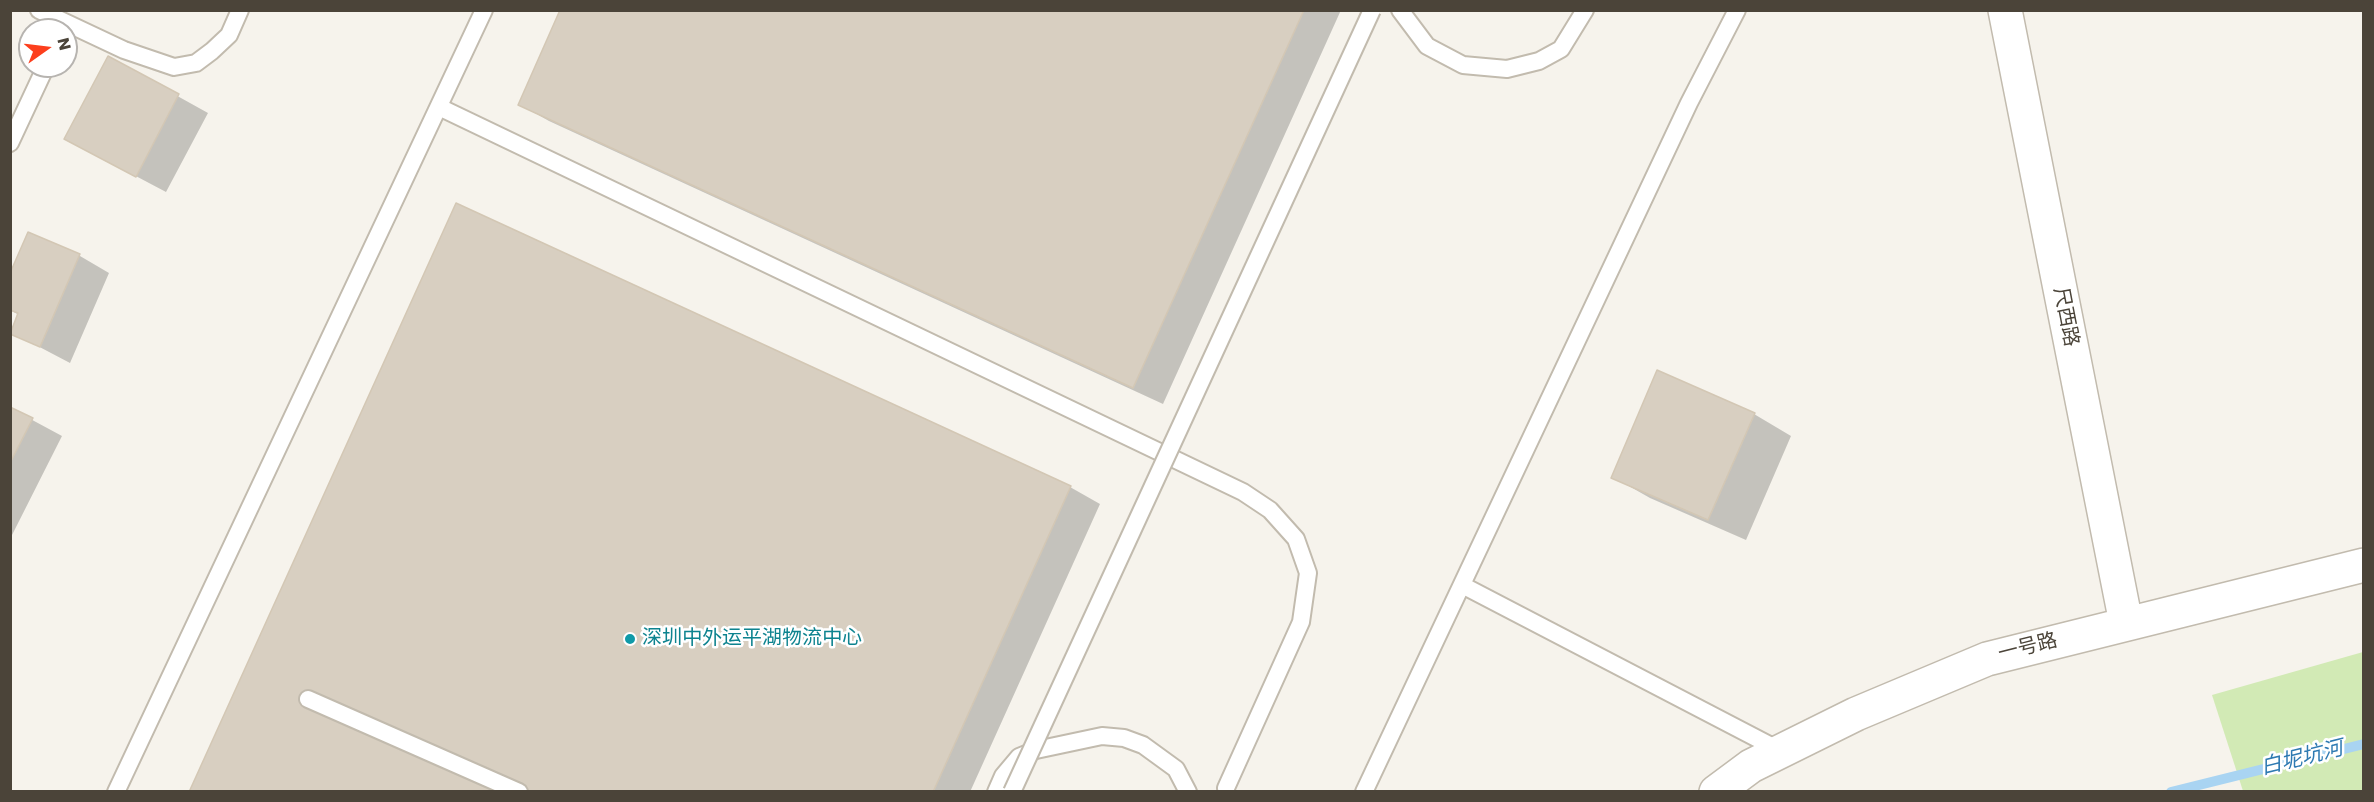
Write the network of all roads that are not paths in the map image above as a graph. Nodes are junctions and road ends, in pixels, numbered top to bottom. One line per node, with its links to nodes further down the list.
1 (240, 10): 8 (lane)
2 (484, 10): 10 (lane)
3 (1372, 10): 21 (lane, bridge)
4 (1585, 10): 7 (lane)
5 (1737, 10): 13 (lane)
6 (2005, 10): 14 (street, 尺西路)
7 (1401, 13)
8 (78, 32)
9 (40, 78): 11 (lane)
10 (439, 107): 17 (lane); 18 (lane)
11 (10, 143)
12 (2364, 565): 14 (street, 一号路)
13 (1462, 585): 16 (lane); 23 (lane)
14 (2126, 623): 16 (street, 一号路)
15 (308, 699): 19 (lane)
16 (1781, 751): 24 (street, 一号路)
17 (1226, 788)
18 (116, 792)
19 (519, 792)
20 (996, 792): 22 (lane)
21 (1012, 792)
22 (1188, 792)
23 (1364, 792)
24 (1716, 792)

